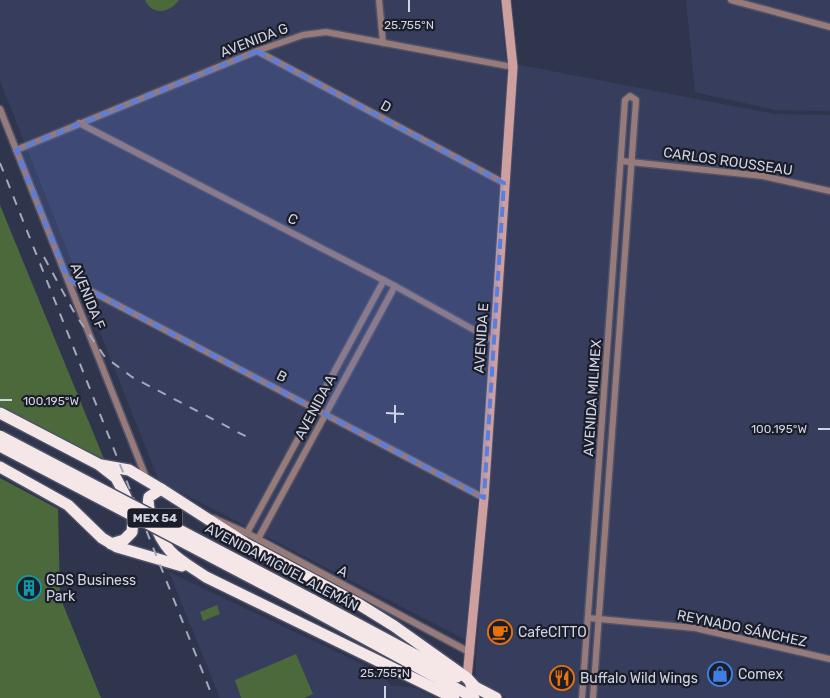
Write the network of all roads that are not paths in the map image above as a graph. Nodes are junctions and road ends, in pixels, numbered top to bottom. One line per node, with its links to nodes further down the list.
1 (379, 0): 5 (street)
2 (506, 0): 7 (main road, AVENIDA E)
3 (730, 0): 4 (street)
4 (830, 27)
5 (383, 43): 6 (street, AVENIDA G); 7 (street, AVENIDA G)
6 (257, 51): 9 (street, AVENIDA G); 13 (street, D)
7 (513, 67): 13 (main road, AVENIDA E)
8 (0, 109): 10 (street, AVENIDA F)
9 (79, 123): 10 (street, AVENIDA G); 16 (street, C)
10 (16, 150): 15 (street, AVENIDA F)
11 (621, 161): 12 (street, CARLOS ROUSSEAU); 12 (street, AVENIDA MILIMEX); 39 (street, AVENIDA MILIMEX)
12 (632, 162): 14 (street, CARLOS ROUSSEAU); 40 (street, AVENIDA MILIMEX)
13 (504, 183): 19 (main road, AVENIDA E)
14 (830, 190)
15 (68, 279): 21 (street, B); 26 (street, AVENIDA F)
16 (384, 280): 17 (street, C); 18 (street, AVENIDA A)
17 (395, 286): 19 (street, C); 20 (street, AVENIDA A)
18 (353, 336): 20 (street); 21 (street, AVENIDA A)
19 (494, 341): 32 (main road, AVENIDA E)
20 (364, 342): 23 (street, AVENIDA A)
21 (315, 407): 23 (street, B); 34 (street, AVENIDA A)
22 (0, 413): 27 (highway)
23 (326, 413): 32 (street, B); 35 (street, AVENIDA A)
24 (0, 436): 38 (highway, AVENIDA MIGUEL ALEMÁN / MEX 54, bridge)
25 (0, 446): 38 (highway, AVENIDA MIGUEL ALEMÁN / MEX 54, bridge)
26 (138, 455): 29 (street); 30 (street, AVENIDA F)
27 (98, 464): 29 (highway); 36 (highway)
28 (0, 467): 36 (highway)
29 (129, 470): 30 (highway)
30 (148, 480): 31 (highway)
31 (157, 491): 33 (highway); 37 (highway)
32 (484, 498): 41 (main road, AVENIDA E)
33 (201, 514): 34 (street, A); 43 (highway)
34 (247, 533): 35 (street, A)
35 (258, 539): 41 (street, A)
36 (111, 544): 37 (highway)
37 (206, 577): 45 (highway)
38 (309, 603): 44 (highway, AVENIDA MIGUEL ALEMÁN / MEX 54)
39 (588, 618): 40 (street, REYNADO SÁNCHEZ); 47 (street, AVENIDA MILIMEX)
40 (599, 619): 42 (street, REYNADO SÁNCHEZ); 48 (street, AVENIDA MILIMEX)
41 (471, 653): 43 (main road, AVENIDA E)
42 (830, 659)
43 (467, 678): 44 (highway)
44 (475, 693): 46 (highway, AVENIDA MIGUEL ALEMÁN / MEX 54)
45 (454, 698)
46 (496, 698)
47 (582, 698)
48 (593, 698)

